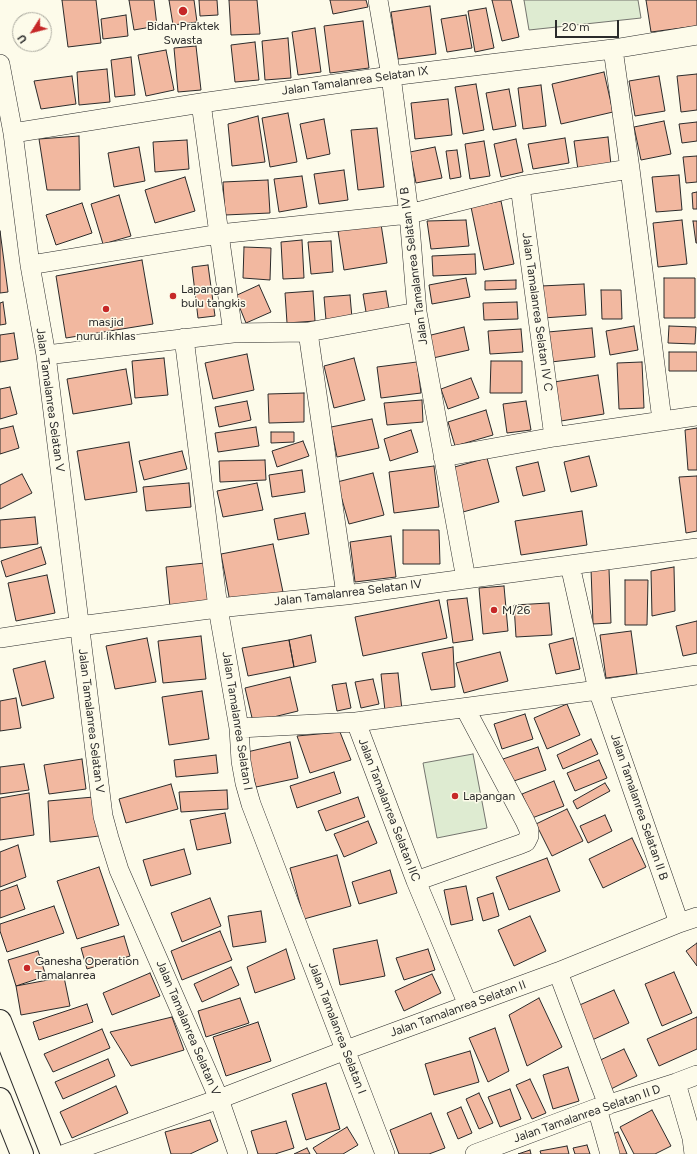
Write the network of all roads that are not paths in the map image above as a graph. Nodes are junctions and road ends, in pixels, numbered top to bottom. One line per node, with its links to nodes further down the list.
1 (378, 0): 5 (street, Jalan Tamalanrea Selatan IV B)
2 (697, 35): 3 (street, Jalan Tamalanrea Selatan IX)
3 (613, 49): 5 (street, Jalan Tamalanrea Selatan IX); 8 (street)
4 (0, 64): 7 (street, Jalan Tamalanrea Selatan V)
5 (391, 76): 6 (street, Jalan Tamalanrea Selatan IX); 10 (street, Jalan Tamalanrea Selatan IV B)
6 (201, 103): 7 (street, Jalan Tamalanrea Selatan IX); 11 (street)
7 (13, 132): 12 (street, Jalan Tamalanrea Selatan V)
8 (630, 169): 9 (street); 19 (street)
9 (520, 186): 10 (street); 20 (street, Jalan Tamalanrea Selatan IV C)
10 (409, 214): 11 (street); 13 (street, Jalan Tamalanrea Selatan IV B)
11 (219, 234): 12 (street); 15 (street)
12 (30, 265): 17 (street, Jalan Tamalanrea Selatan V)
13 (417, 312): 14 (street); 21 (street, Jalan Tamalanrea Selatan IV B)
14 (308, 332): 15 (street); 25 (street)
15 (233, 333): 16 (street)
16 (184, 338): 17 (street); 26 (street, Jalan Tamalanrea Selatan I)
17 (46, 356): 27 (street, Jalan Tamalanrea Selatan V)
18 (697, 416): 19 (street)
19 (662, 420): 20 (street)
20 (554, 437): 21 (street)
21 (443, 458): 24 (street, Jalan Tamalanrea Selatan IV B)
22 (697, 548): 23 (street, Jalan Tamalanrea Selatan IV)
23 (570, 565): 24 (street, Jalan Tamalanrea Selatan IV); 30 (street, Jalan Tamalanrea Selatan II B)
24 (466, 579): 25 (street, Jalan Tamalanrea Selatan IV)
25 (346, 595): 26 (street, Jalan Tamalanrea Selatan IV)
26 (218, 608): 27 (street, Jalan Tamalanrea Selatan IV); 33 (street, Jalan Tamalanrea Selatan I)
27 (79, 626): 28 (street, Jalan Tamalanrea Selatan IV); 44 (street, Jalan Tamalanrea Selatan V)
28 (0, 638)
29 (697, 675): 30 (street)
30 (598, 690): 31 (street); 36 (street, Jalan Tamalanrea Selatan II B)
31 (465, 708): 32 (street); 34 (street)
32 (356, 722): 33 (street); 34 (street, Jalan Tamalanrea Selatan IIC)
33 (239, 728): 40 (street, Jalan Tamalanrea Selatan I)
34 (416, 881): 38 (street, Jalan Tamalanrea Selatan IIC)
35 (697, 917): 36 (street, Jalan Tamalanrea Selatan II)
36 (679, 923): 37 (street, Jalan Tamalanrea Selatan II)
37 (558, 972): 38 (street, Jalan Tamalanrea Selatan II); 45 (street)
38 (468, 1005): 40 (street, Jalan Tamalanrea Selatan II)
39 (0, 1021): 48 (main road)
40 (346, 1050): 44 (street, Jalan Tamalanrea Selatan II); 51 (street, Jalan Tamalanrea Selatan I)
41 (697, 1075): 42 (street, Jalan Tamalanrea Selatan II D)
42 (676, 1083): 45 (street, Jalan Tamalanrea Selatan II D); 46 (street, Jalan Tamalanrea Selatan II D)
43 (0, 1099): 47 (main road)
44 (219, 1099): 49 (street, Jalan Tamalanrea Selatan II); 50 (street, Jalan Tamalanrea Selatan V)
45 (602, 1106): 52 (street, Jalan Tamalanrea Selatan II D); 53 (street)
46 (694, 1143)
47 (22, 1154)
48 (52, 1154)
49 (64, 1154)
50 (238, 1154)
51 (385, 1154)
52 (475, 1154)
53 (610, 1154)

